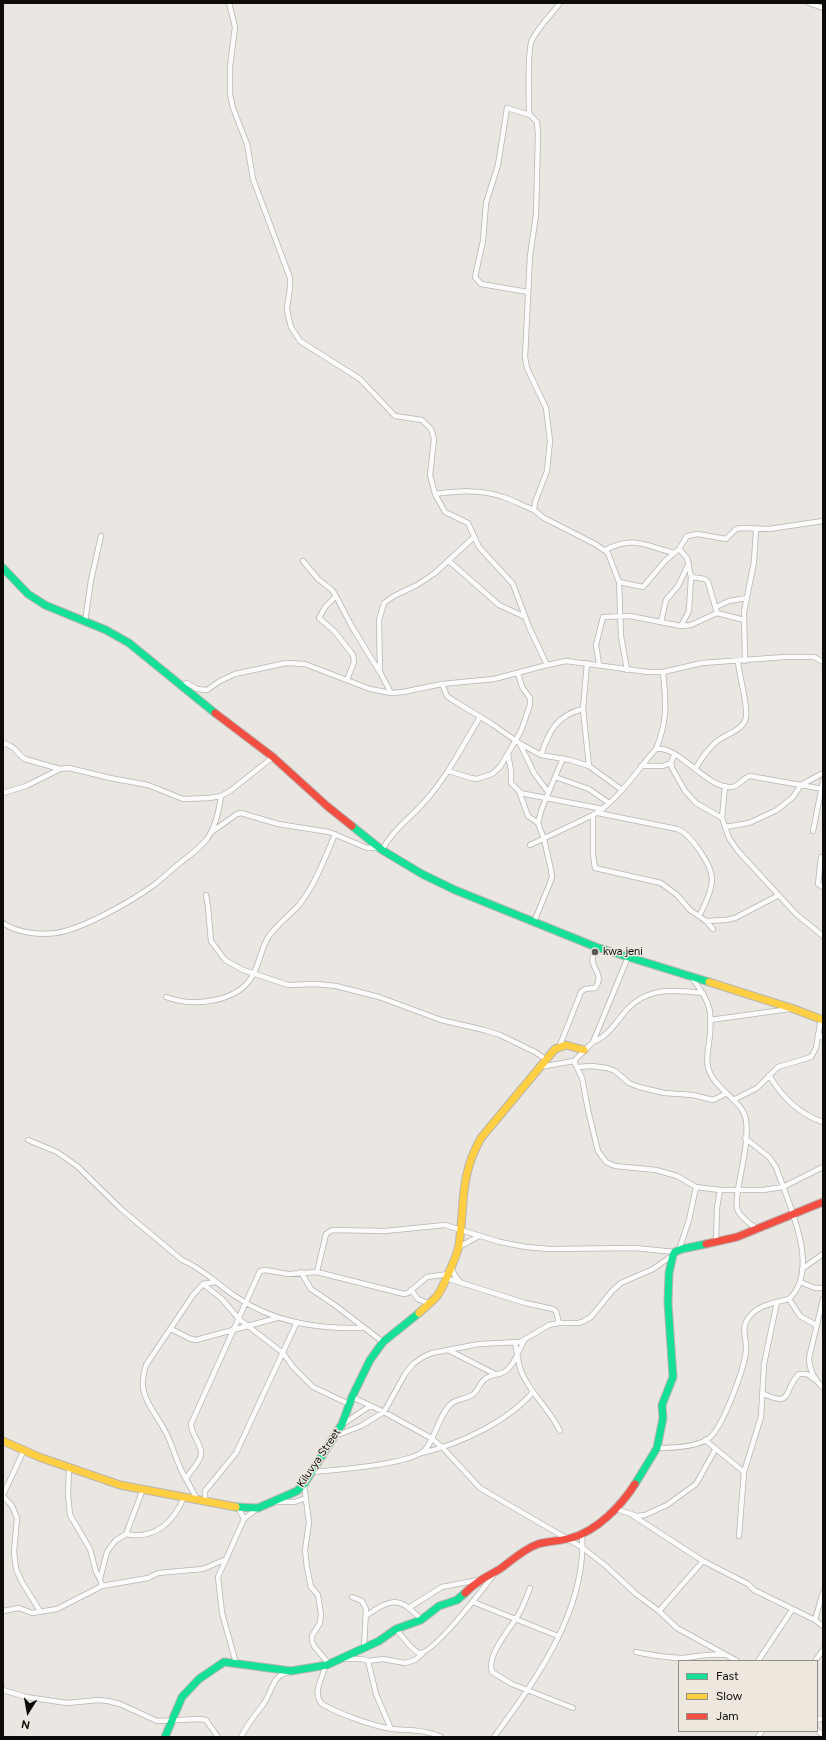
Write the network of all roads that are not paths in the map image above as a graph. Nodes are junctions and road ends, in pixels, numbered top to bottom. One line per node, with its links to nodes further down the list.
1 (229, 3): 7 (street)
2 (560, 3): 5 (street)
3 (809, 3): 4 (street)
4 (823, 8)
5 (530, 116): 6 (street); 6 (street)
6 (528, 292): 8 (street)
7 (435, 494): 8 (street); 12 (street)
8 (534, 510): 14 (street)
9 (823, 521): 10 (street)
10 (756, 530): 13 (street); 23 (street)
11 (101, 536): 29 (street)
12 (474, 537): 16 (street); 27 (street)
13 (679, 549): 15 (street); 18 (street)
14 (605, 550): 15 (street); 21 (street)
15 (674, 553): 21 (street)
16 (448, 560): 27 (street); 39 (street)
17 (303, 561): 22 (street)
18 (689, 563): 20 (street); 30 (street)
19 (3, 568): 29 (street)
20 (691, 577): 24 (street); 31 (street)
21 (619, 582): 26 (street)
22 (336, 596): 39 (street); 42 (street)
23 (747, 598): 24 (street); 28 (street)
24 (716, 606): 25 (street)
25 (717, 613): 28 (street); 31 (street)
26 (619, 616): 30 (street); 36 (street); 38 (street)
27 (525, 617): 37 (street)
28 (744, 620): 33 (street)
29 (85, 622): 44 (street)
30 (661, 622): 31 (street)
31 (681, 626)
32 (738, 661): 33 (street); 40 (street); 60 (street)
33 (745, 661): 34 (street)
34 (823, 662)
35 (587, 663): 36 (street); 37 (street); 46 (street)
36 (599, 664): 38 (street)
37 (547, 665): 41 (street)
38 (627, 670): 40 (street)
39 (380, 672): 45 (street)
40 (663, 672): 50 (street)
41 (518, 673): 43 (street); 48 (street)
42 (347, 680): 44 (street); 45 (street)
43 (442, 684): 45 (street); 47 (street)
44 (182, 685): 54 (street)
45 (391, 693)
46 (583, 709): 52 (street); 57 (street)
47 (480, 717): 48 (street); 61 (street)
48 (517, 742): 51 (street); 52 (street); 69 (street)
49 (3, 743): 59 (street)
50 (656, 749): 53 (street); 58 (street)
51 (508, 754): 61 (street); 71 (street)
52 (541, 755): 55 (street)
53 (674, 755): 56 (street); 60 (street)
54 (273, 757): 72 (street); 87 (street)
55 (563, 758): 57 (street); 63 (street)
56 (671, 763): 58 (street); 79 (street)
57 (589, 766): 68 (street)
58 (641, 766): 68 (street)
59 (60, 768): 70 (street); 72 (street)
60 (695, 769): 65 (street)
61 (448, 771): 87 (street)
62 (823, 773): 66 (street)
63 (555, 777): 69 (street); 74 (street)
64 (823, 782): 67 (street)
65 (725, 786): 66 (street); 79 (street)
66 (801, 786): 67 (street); 81 (street)
67 (822, 789): 76 (street)
68 (622, 790): 74 (street)
69 (548, 792): 73 (street)
70 (3, 793)
71 (520, 793): 73 (street); 80 (street)
72 (221, 796): 82 (street)
73 (546, 799): 75 (street); 80 (street)
74 (609, 803): 75 (street)
75 (603, 809): 77 (street)
76 (817, 813): 78 (street); 83 (street)
77 (595, 814): 85 (street); 92 (street); 92 (street)
78 (823, 814)
79 (722, 818): 81 (street)
80 (538, 823): 85 (street)
81 (725, 827): 91 (street)
82 (212, 831): 84 (street); 95 (street)
83 (813, 831)
84 (336, 834): 87 (street); 100 (street)
85 (544, 839): 86 (street); 94 (street)
86 (530, 845)
87 (381, 849): 94 (street)
88 (821, 857): 89 (street)
89 (823, 887)
90 (206, 895): 100 (street)
91 (779, 895): 93 (street); 97 (street)
92 (699, 916): 93 (street)
93 (706, 921): 96 (street)
94 (534, 922): 98 (street)
95 (3, 923)
96 (714, 929)
97 (823, 936)
98 (596, 946): 99 (street); 110 (street)
99 (628, 957): 101 (street); 109 (street)
100 (254, 974): 103 (street); 112 (street)
101 (691, 977): 102 (street); 104 (street)
102 (703, 993): 105 (street); 109 (street)
103 (166, 997)
104 (794, 1009): 105 (street); 106 (street)
105 (710, 1020): 117 (street)
106 (822, 1020): 107 (street)
107 (818, 1034): 108 (street); 116 (street)
108 (823, 1038)
109 (593, 1042): 111 (street)
110 (560, 1045): 111 (street); 112 (street, Kiluvya Street)
111 (584, 1050): 113 (street)
112 (547, 1060): 114 (street, Kiluvya Street)
113 (574, 1060): 114 (street); 115 (street)
114 (540, 1067): 129 (street, Kiluvya Street)
115 (577, 1068): 117 (street); 123 (street)
116 (769, 1075): 118 (street); 119 (street)
117 (725, 1094): 118 (street)
118 (733, 1100): 120 (street)
119 (823, 1122)
120 (745, 1138): 124 (street); 126 (street)
121 (28, 1140): 141 (street)
122 (823, 1167): 124 (street)
123 (696, 1187): 125 (street); 134 (street)
124 (783, 1187): 126 (street); 128 (street)
125 (720, 1190): 126 (street); 132 (street)
126 (738, 1190): 130 (street)
127 (823, 1202): 128 (street)
128 (793, 1214): 130 (street); 137 (street)
129 (461, 1229): 131 (street); 133 (street, Kiluvya Street); 139 (street)
130 (758, 1230): 132 (street)
131 (479, 1236): 133 (street); 134 (street)
132 (716, 1243): 134 (street)
133 (459, 1247): 136 (street, Kiluvya Street)
134 (675, 1252): 155 (street); 182 (street)
135 (823, 1254): 137 (street)
136 (451, 1267): 140 (street, Kiluvya Street); 142 (street)
137 (802, 1269): 143 (street)
138 (301, 1272): 139 (street); 150 (street); 158 (street)
139 (317, 1272): 146 (street)
140 (447, 1276): 142 (street); 146 (street); 151 (street, Kiluvya Street)
141 (215, 1282): 144 (street); 150 (street)
142 (460, 1282): 155 (street)
143 (800, 1282): 145 (street); 147 (street)
144 (203, 1284): 153 (street); 159 (street)
145 (823, 1288)
146 (411, 1290): 151 (street)
147 (789, 1299): 149 (street); 156 (street)
148 (823, 1299): 156 (street)
149 (777, 1302): 171 (street); 179 (street)
150 (245, 1303): 152 (street); 153 (street)
151 (430, 1304): 162 (street, Kiluvya Street)
152 (277, 1318): 154 (street); 157 (street)
153 (239, 1319): 157 (street); 160 (street)
154 (297, 1322): 158 (street); 165 (street)
155 (559, 1323): 161 (street)
156 (816, 1325): 168 (street)
157 (248, 1326): 160 (street); 165 (street)
158 (364, 1328): 162 (street)
159 (171, 1329): 160 (street); 189 (street)
160 (234, 1330): 189 (street)
161 (524, 1341): 163 (street); 166 (street)
162 (383, 1342): 172 (street, Kiluvya Street)
163 (515, 1343): 164 (street); 166 (street)
164 (450, 1351): 167 (street); 174 (street)
165 (283, 1353): 172 (street); 196 (street)
166 (517, 1354): 167 (street); 170 (street)
167 (495, 1374): 178 (street)
168 (814, 1379): 169 (street); 171 (street)
169 (823, 1388)
170 (533, 1392): 176 (street); 181 (street)
171 (764, 1394): 188 (street)
172 (350, 1401): 173 (street); 175 (street, Kiluvya Street)
173 (370, 1406): 174 (street); 175 (street)
174 (384, 1412): 177 (street); 178 (street)
175 (342, 1424): 177 (street, Kiluvya Street)
176 (560, 1432)
177 (333, 1436): 187 (street, Kiluvya Street)
178 (431, 1438): 181 (street); 185 (street)
179 (705, 1440): 182 (street); 184 (street)
180 (3, 1441): 183 (street, Kiluvya Street)
181 (443, 1448): 185 (street); 206 (street)
182 (657, 1448): 200 (street)
183 (24, 1450): 186 (street, Kiluvya Street); 192 (street)
184 (715, 1450): 188 (street); 201 (street)
185 (420, 1454): 187 (street)
186 (69, 1468): 191 (street, Kiluvya Street); 211 (street)
187 (312, 1472): 190 (street, Kiluvya Street)
188 (744, 1472): 205 (street)
189 (186, 1479): 195 (street)
190 (304, 1484): 194 (street); 197 (street, Kiluvya Street)
191 (143, 1489): 193 (street, Kiluvya Street); 203 (street)
192 (3, 1496): 221 (street)
193 (184, 1497): 195 (street, Kiluvya Street); 203 (street)
194 (306, 1498): 197 (street); 241 (street)
195 (197, 1499): 196 (street, Kiluvya Street)
196 (205, 1501): 198 (street, Kiluvya Street)
197 (272, 1502): 199 (street, Kiluvya Street)
198 (238, 1507): 199 (street, Kiluvya Street); 202 (street)
199 (258, 1508): 202 (street)
200 (616, 1510): 201 (street); 204 (street)
201 (632, 1516): 209 (street)
202 (244, 1519): 208 (street)
203 (126, 1534): 211 (street)
204 (582, 1535): 206 (street); 207 (street)
205 (739, 1536)
206 (569, 1539): 207 (street); 210 (street)
207 (583, 1548): 222 (street); 229 (street)
208 (224, 1560): 213 (street); 240 (street)
209 (703, 1561): 220 (street); 222 (street)
210 (498, 1569): 212 (street); 217 (street)
211 (100, 1579): 213 (street)
212 (479, 1580): 218 (street); 225 (street)
213 (102, 1586): 221 (street)
214 (530, 1588): 224 (street)
215 (823, 1592): 226 (street)
216 (352, 1597): 223 (street)
217 (473, 1602): 224 (street); 233 (street)
218 (410, 1607): 223 (street); 225 (street)
219 (4, 1610): 221 (street)
220 (792, 1610): 226 (street); 237 (street)
221 (40, 1611)
222 (659, 1611): 234 (street)
223 (366, 1616): 230 (street)
224 (515, 1619): 229 (street); 244 (street)
225 (421, 1620): 228 (street)
226 (815, 1620): 227 (street)
227 (823, 1626)
228 (396, 1629): 230 (street); 233 (street)
229 (558, 1636): 244 (street)
230 (364, 1648): 235 (street)
231 (823, 1650): 238 (street)
232 (636, 1652): 234 (street)
233 (423, 1653): 239 (street)
234 (727, 1656): 236 (street)
235 (342, 1659): 239 (street); 241 (street)
236 (735, 1660)
237 (759, 1660)
238 (816, 1660)
239 (368, 1661): 247 (street)
240 (236, 1663): 242 (street); 246 (street)
241 (328, 1665): 242 (street); 247 (street)
242 (291, 1671): 250 (street)
243 (3, 1690): 246 (street)
244 (528, 1690): 245 (street); 252 (street)
245 (573, 1708)
246 (172, 1721): 248 (street); 249 (street)
247 (391, 1729): 251 (street)
248 (165, 1737)
249 (218, 1737)
250 (242, 1737)
251 (440, 1737)
252 (494, 1737)

